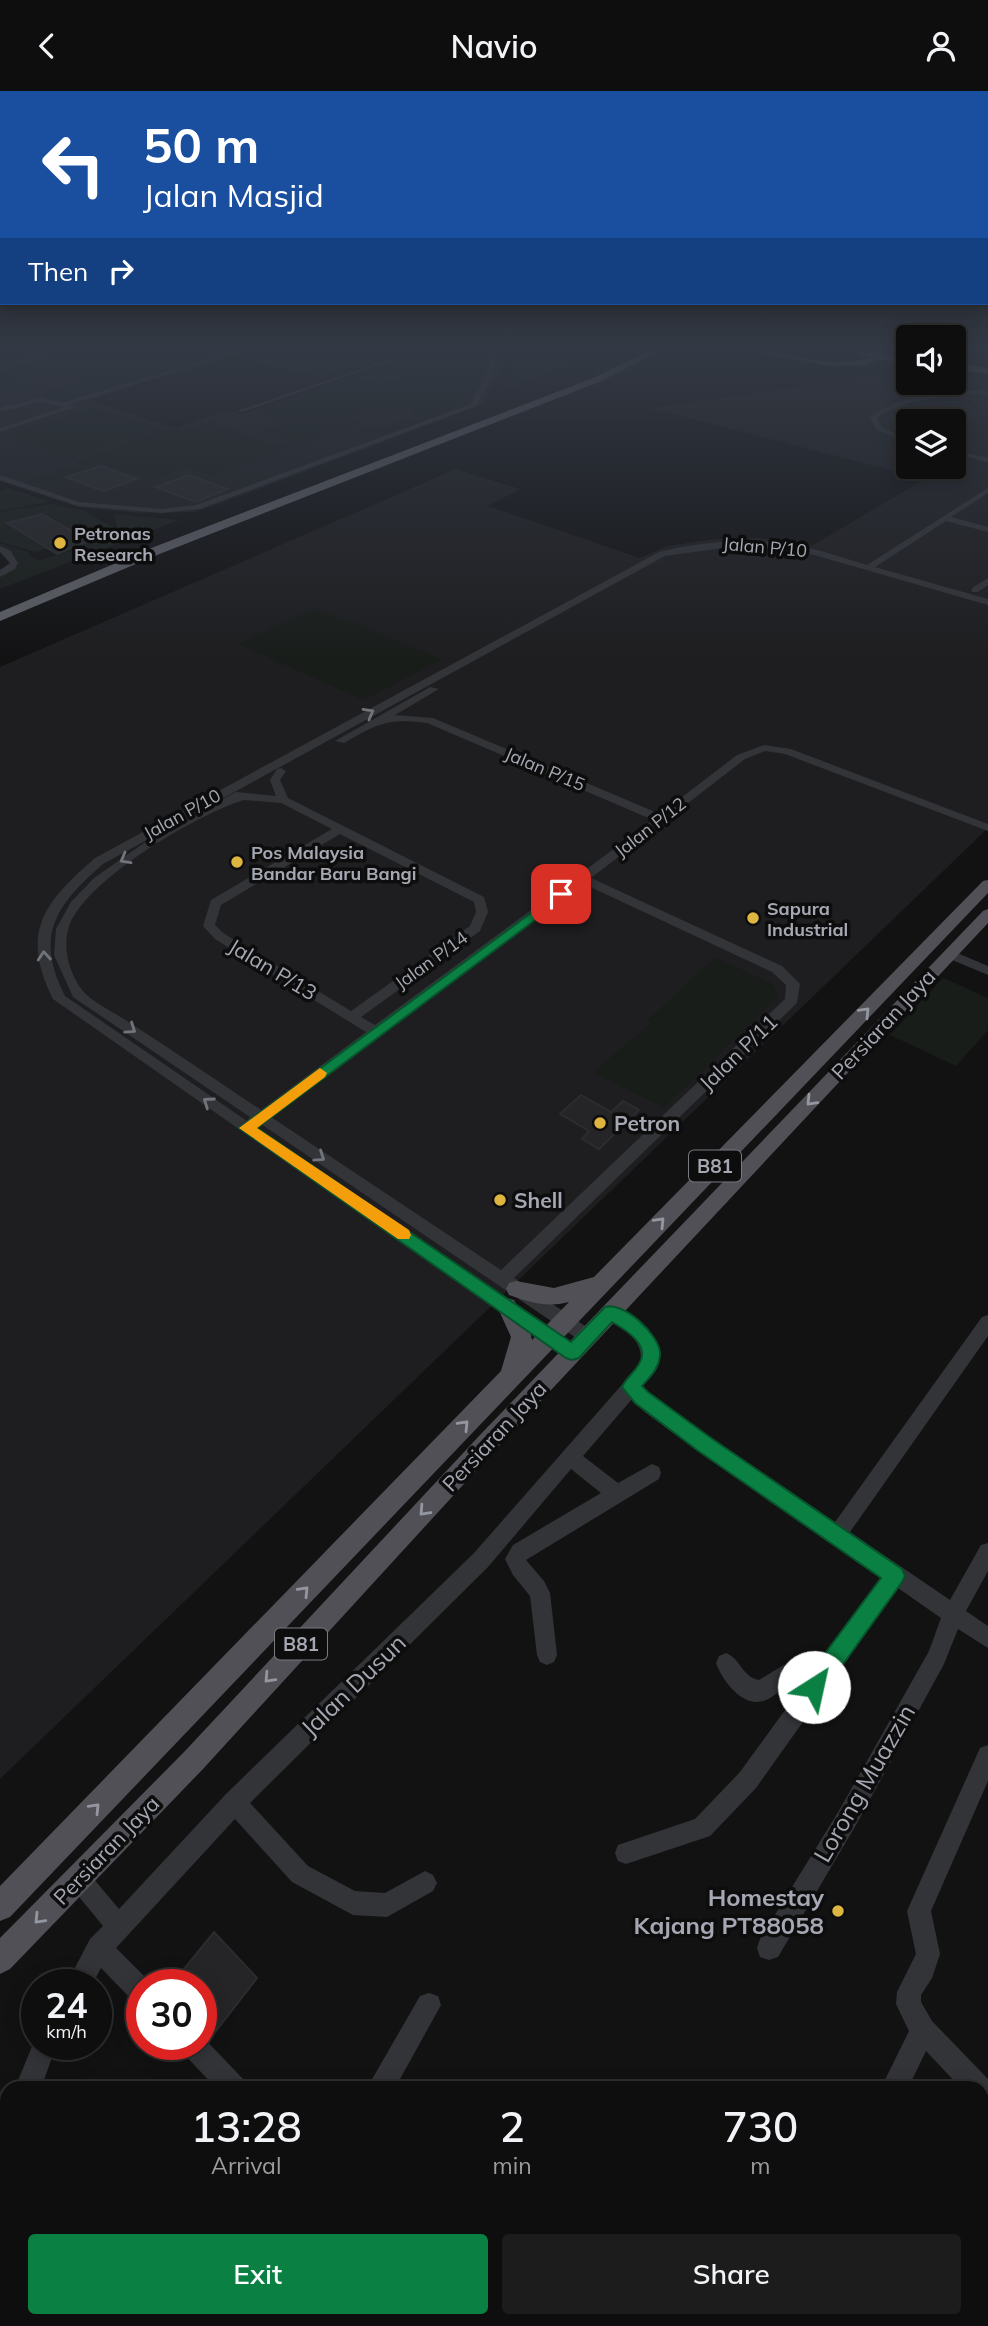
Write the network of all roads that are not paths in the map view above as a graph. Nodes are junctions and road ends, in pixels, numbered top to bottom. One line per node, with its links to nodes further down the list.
1 (346, 452): 6 (street)
2 (386, 452): 17 (highway)
3 (410, 452): 19 (highway)
4 (966, 454): 5 (street)
5 (988, 460)
6 (0, 477)
7 (987, 492): 8 (street)
8 (945, 518): 9 (street); 11 (street)
9 (988, 530)
10 (0, 549): 12 (street)
11 (870, 566): 14 (street); 16 (street, Jalan P/10); 18 (street, Jalan P/10); 20 (street, Jalan P/10); 37 (street, Jalan P/10, one-way to 11)
12 (0, 573)
13 (988, 581): 14 (street)
14 (975, 590): 15 (street)
15 (988, 594)
16 (988, 602)
17 (0, 605)
18 (988, 607)
19 (0, 617)
20 (428, 692): 21 (street, Jalan P/10); 22 (street)
21 (379, 720): 22 (street, Jalan P/15); 23 (street, Jalan P/10)
22 (429, 720): 26 (street, Jalan P/15)
23 (281, 771): 24 (street); 25 (street, Jalan P/10)
24 (283, 800): 25 (street, Jalan P/14); 28 (street, Jalan P/14)
25 (225, 803): 36 (street, Jalan P/10, one-way to 36)
26 (661, 819): 27 (street, Jalan P/12); 29 (street, Jalan P/12)
27 (988, 828)
28 (340, 829): 34 (street, Jalan P/14); 34 (street, Jalan P/13)
29 (583, 879): 35 (street, Jalan P/12); 39 (street, Jalan P/11)
30 (988, 884): 38 (main road, Persiaran Jaya / B81, one-way to 30)
31 (988, 914): 32 (main road, Persiaran Jaya / B81)
32 (950, 954): 33 (street); 40 (main road, Persiaran Jaya / B81, one-way to 40)
33 (988, 971)
34 (353, 1016): 35 (street, Jalan P/13)
35 (376, 1032): 36 (street, Jalan P/12)
36 (262, 1117): 37 (street, Jalan P/12); 39 (street, Jalan P/10, one-way to 39)
37 (246, 1128): 39 (street, Jalan P/10)
38 (612, 1271): 39 (main road); 42 (main road, Persiaran Jaya / B81)
39 (508, 1291): 42 (street, Jalan P/10); 44 (main road)
40 (611, 1312): 43 (main road, Persiaran Jaya / B81); 45 (street, Jalan Dusun)
41 (988, 1322): 49 (street)
42 (556, 1328): 43 (street, Jalan P/10); 44 (main road, Persiaran Jaya / B81)
43 (580, 1345): 60 (main road, Persiaran Jaya / B81, one-way to 60)
44 (505, 1383): 62 (main road, Persiaran Jaya / B81, one-way to 44)
45 (631, 1387): 46 (street, Jalan Dusun); 49 (street)
46 (570, 1457): 48 (street); 58 (street, Jalan Dusun)
47 (652, 1473): 48 (street)
48 (617, 1493): 54 (street)
49 (836, 1536): 51 (street)
50 (988, 1552): 52 (street, Lorong Muazzin)
51 (895, 1576): 52 (street); 56 (street)
52 (953, 1614): 53 (street); 65 (street, Lorong Muazzin)
53 (988, 1638)
54 (547, 1655)
55 (726, 1663): 56 (street)
56 (828, 1666): 59 (street)
57 (988, 1756): 70 (street)
58 (234, 1802): 61 (street); 63 (street, Jalan Dusun)
59 (626, 1853)
60 (79, 1879): 63 (street); 66 (main road, Persiaran Jaya / B81, one-way to 66)
61 (425, 1883)
62 (0, 1907)
63 (118, 1927): 64 (street, Jalan Dusun)
64 (99, 1948): 67 (street, Jalan Dusun); 68 (street)
65 (769, 1948)
66 (0, 1959)
67 (87, 1969)
68 (126, 1976)
69 (429, 2005): 75 (street)
70 (923, 2030): 76 (street); 77 (street)
71 (38, 2060): 73 (street)
72 (207, 2060): 74 (street)
73 (31, 2081)
74 (227, 2081)
75 (384, 2081)
76 (898, 2081)
77 (972, 2081)

